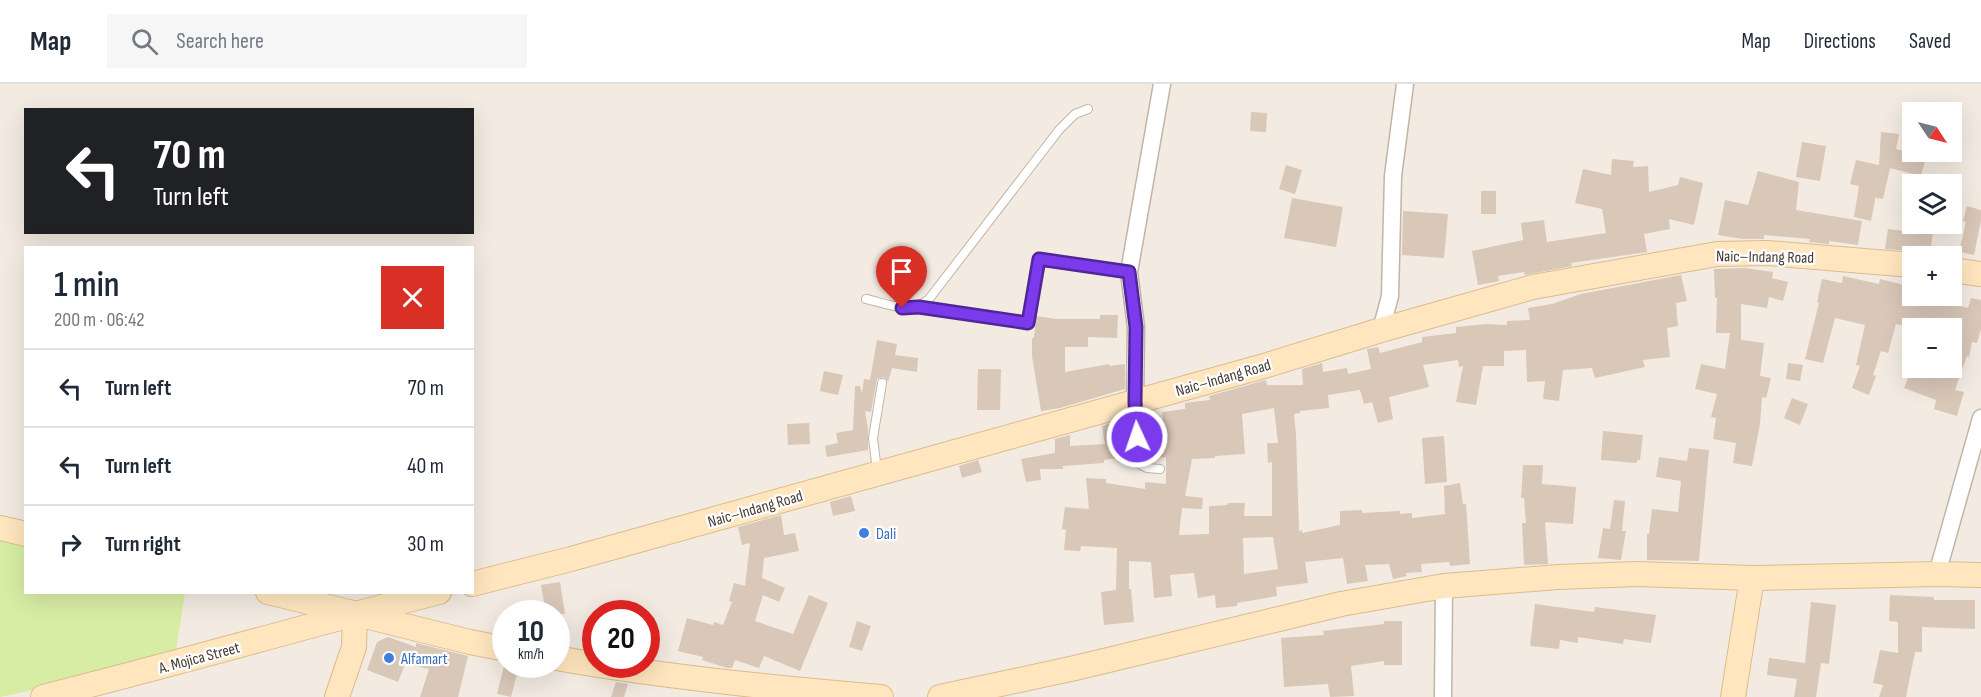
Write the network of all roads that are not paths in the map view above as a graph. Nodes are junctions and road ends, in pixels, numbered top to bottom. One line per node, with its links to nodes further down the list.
1 (1162, 84): 6 (street)
2 (1405, 84): 10 (street)
3 (1088, 109): 9 (lane)
4 (1902, 264): 10 (main road, Naic–Indang Road)
5 (1962, 271): 7 (main road)
6 (1129, 272): 9 (lane); 12 (street)
7 (1981, 274)
8 (866, 299): 9 (lane)
9 (919, 307)
10 (1381, 330): 12 (main road, Naic–Indang Road)
11 (882, 383): 15 (lane)
12 (1135, 402): 14 (lane); 15 (main road, Naic–Indang Road)
13 (1981, 418): 18 (street)
14 (1160, 469)
15 (878, 473): 21 (main road, Naic–Indang Road)
16 (0, 528): 17 (main road)
17 (24, 534)
18 (1937, 574): 19 (main road); 20 (main road)
19 (1981, 575)
20 (1752, 578): 22 (main road); 33 (main road)
21 (474, 583)
22 (1444, 586): 31 (main road); 32 (street)
23 (276, 594): 25 (main road)
24 (431, 594): 25 (main road)
25 (355, 614): 26 (main road); 28 (main road, A. Mojica Street); 29 (main road)
26 (492, 646)
27 (570, 660): 30 (main road)
28 (43, 697)
29 (337, 697)
30 (880, 697)
31 (940, 697)
32 (1443, 697)
33 (1733, 697)

